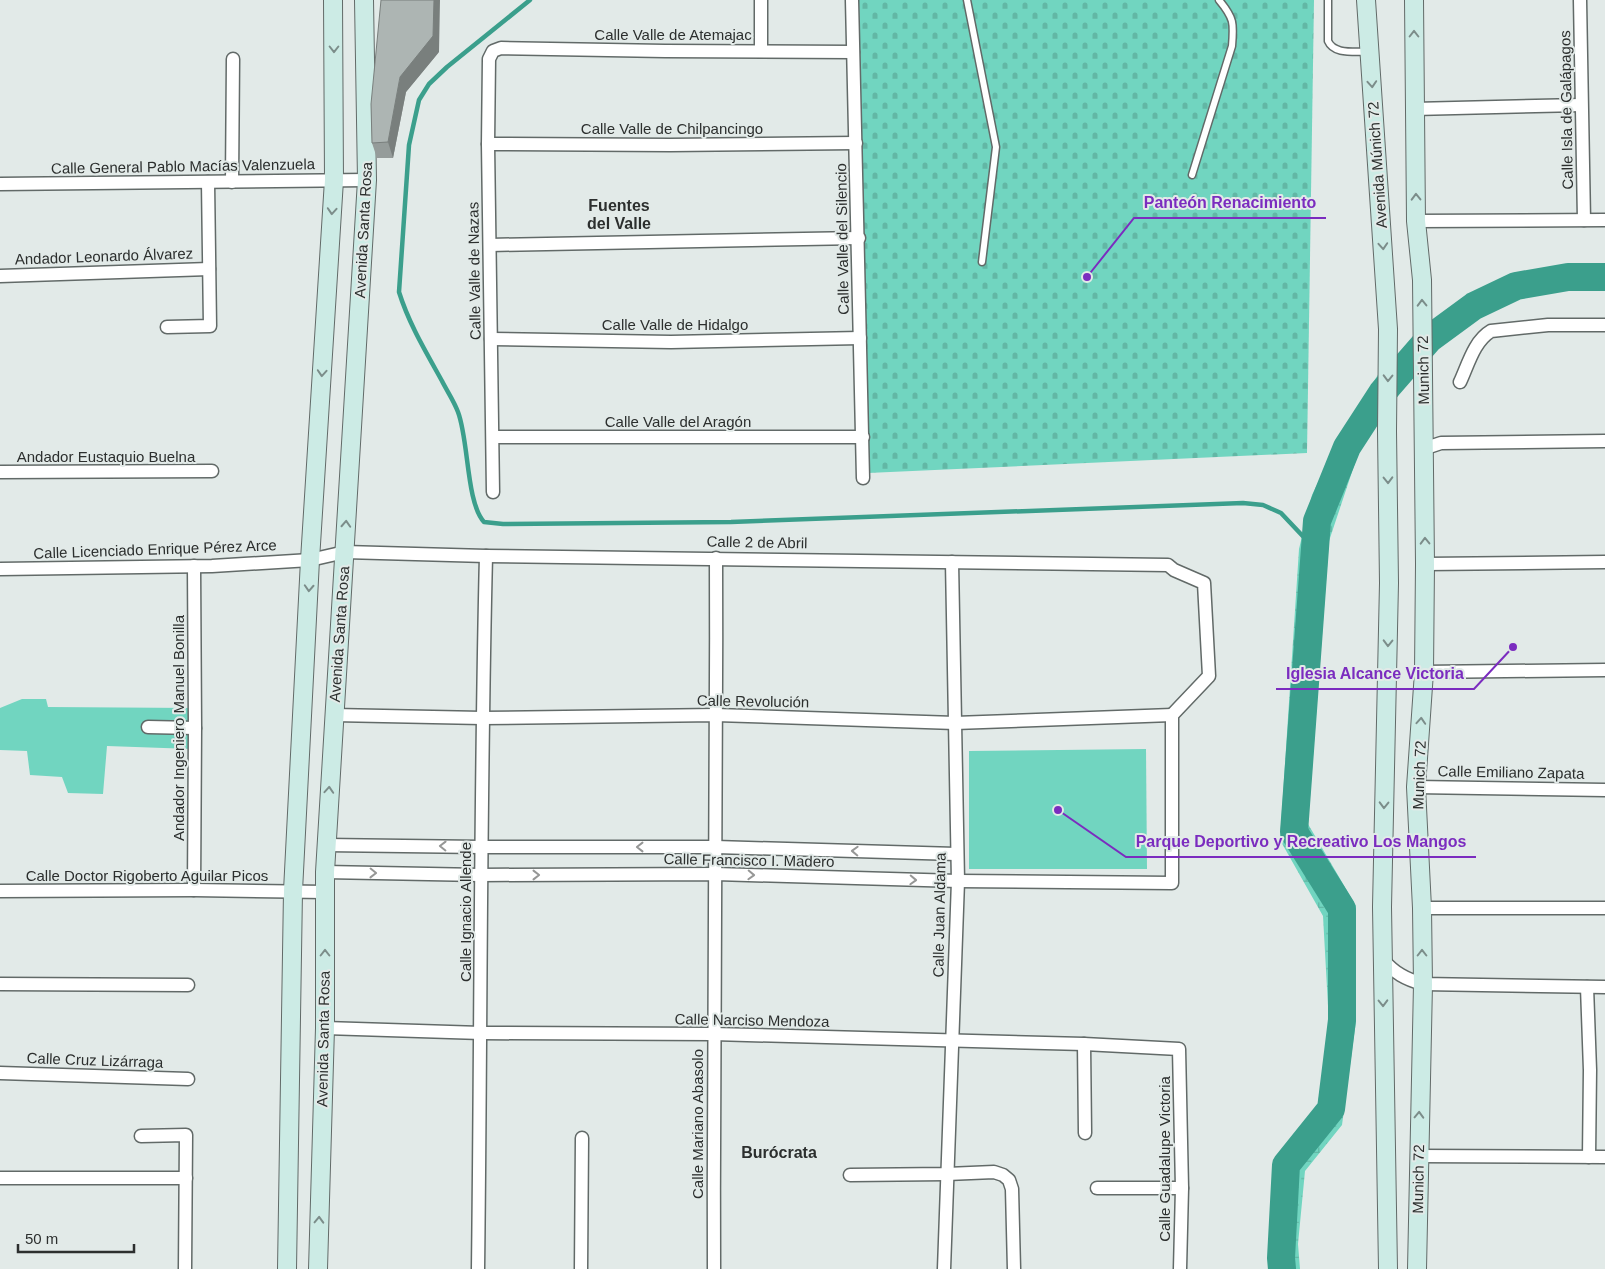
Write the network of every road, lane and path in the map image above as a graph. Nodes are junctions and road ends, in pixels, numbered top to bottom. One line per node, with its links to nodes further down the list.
1 (333, 0): 21 (main road, Avenida Santa Rosa, one-way to 21)
2 (364, 0): 22 (main road, Avenida Santa Rosa)
3 (760, 0): 12 (street)
4 (852, 0): 13 (street, Calle Valle del Silencio)
5 (967, 0): 31 (lane)
6 (1219, 0): 20 (lane)
7 (1328, 0): 14 (lane)
8 (1366, 0): 14 (main road, Avenida Múnich 72)
9 (1414, 0): 17 (main road, one-way to 9)
10 (1580, 0): 16 (street, Calle Isla de Galápagos)
11 (493, 51): 12 (street, Calle Valle de Atemajac); 19 (street, Calle Valle de Nazas)
12 (761, 51): 13 (street, Calle Valle de Atemajac)
13 (853, 52): 18 (street, Calle Valle del Silencio)
14 (1370, 52): 36 (main road, Avenida Múnich 72, one-way to 36)
15 (233, 59): 24 (street)
16 (1581, 105): 17 (street); 26 (street, Calle Isla de Galápagos)
17 (1414, 109): 28 (main road, one-way to 17)
18 (856, 143): 19 (street, Calle Valle de Chilpancingo); 29 (street, Calle Valle del Silencio)
19 (488, 144): 30 (street, Calle Valle de Nazas)
20 (1192, 175)
21 (334, 180): 22 (street, Calle General Pablo Macías Valenzuela); 24 (street, Calle General Pablo Macías Valenzuela); 51 (main road, Avenida Santa Rosa, one-way to 51)
22 (367, 180): 48 (main road, Avenida Santa Rosa, one-way to 22)
23 (208, 182): 24 (street, Calle General Pablo Macías Valenzuela); 25 (street, Calle General Pablo Macías Valenzuela); 32 (street)
24 (232, 182)
25 (0, 184)
26 (1584, 220): 27 (street); 28 (street)
27 (1605, 220)
28 (1416, 221): 43 (main road, Munich 72, one-way to 28)
29 (858, 238): 30 (street); 37 (street, Calle Valle del Silencio)
30 (490, 245): 38 (street, Calle Valle de Nazas)
31 (982, 262)
32 (209, 269): 33 (street, Andador Leonardo Álvarez); 35 (street)
33 (0, 276)
34 (1605, 325): 39 (street)
35 (167, 327)
36 (1388, 329): 82 (main road, Munich 72, one-way to 82)
37 (860, 338): 38 (street, Calle Valle de Hidalgo); 41 (street, Calle Valle del Silencio)
38 (491, 339): 40 (street, Calle Valle de Nazas)
39 (1460, 382)
40 (492, 437): 41 (street, Calle Valle del Aragón); 47 (street, Calle Valle de Nazas)
41 (863, 437): 46 (street, Calle Valle del Silencio)
42 (1605, 442): 43 (street)
43 (1423, 449): 54 (main road, Munich 72, one-way to 43)
44 (0, 472): 45 (street, Andador Eustaquio Buelna)
45 (212, 472)
46 (863, 478)
47 (493, 492)
48 (345, 552): 49 (street, Calle 2 de Abril); 51 (street, Calle Licenciado Enrique Pérez Arce); 59 (main road, Avenida Santa Rosa)
49 (486, 556): 50 (street, Calle 2 de Abril); 62 (street, Calle Ignacio Allende)
50 (716, 558): 52 (street, Calle 2 de Abril); 60 (street, Calle Mariano Abasolo)
51 (310, 560): 55 (street, Calle Licenciado Enrique Pérez Arce); 77 (main road, Avenida Santa Rosa, one-way to 77)
52 (952, 562): 61 (street, Calle 2 de Abril); 63 (street, Calle Juan Aldama)
53 (1605, 562): 54 (street)
54 (1425, 564): 58 (main road, Munich 72)
55 (194, 566): 56 (street, Calle Licenciado Enrique Pérez Arce); 65 (street, Andador Ingeniero Manuel Bonilla)
56 (0, 569)
57 (1605, 670): 58 (street)
58 (1424, 672): 66 (main road, Munich 72, one-way to 58)
59 (334, 715): 62 (street, Calle Revolución); 68 (main road, Avenida Santa Rosa, one-way to 59)
60 (716, 715): 62 (street, Calle Revolución); 63 (street, Calle Revolución); 70 (street, Calle Mariano Abasolo)
61 (1172, 715): 63 (street, Calle Revolución); 75 (street, Calle Francisco I. Madero)
62 (482, 718): 69 (street, Calle Ignacio Allende)
63 (955, 723): 71 (street, Calle Juan Aldama)
64 (148, 727): 65 (street)
65 (195, 728): 76 (street, Andador Ingeniero Manuel Bonilla)
66 (1416, 787): 67 (street, Calle Emiliano Zapata); 80 (main road, Munich 72)
67 (1605, 790)
68 (326, 845): 69 (street, Calle Francisco I. Madero, one-way to 68); 72 (main road, Avenida Santa Rosa)
69 (481, 847): 70 (street, Calle Francisco I. Madero, one-way to 69); 74 (street, Calle Ignacio Allende)
70 (716, 847): 71 (street, Calle Francisco I. Madero, one-way to 70); 73 (street, Calle Mariano Abasolo)
71 (956, 854): 75 (street, Calle Juan Aldama)
72 (325, 872): 74 (street, Calle Francisco I. Madero, one-way to 74); 79 (main road, Avenida Santa Rosa)
73 (716, 874): 74 (street, Calle Francisco I. Madero, one-way to 73); 75 (street, Calle Francisco I. Madero, one-way to 75); 90 (street, Calle Mariano Abasolo)
74 (480, 875): 89 (street, Calle Ignacio Allende)
75 (958, 881): 91 (street, Calle Juan Aldama)
76 (194, 890): 77 (street, Calle Doctor Rigoberto Aguilar Picos); 78 (street, Calle Doctor Rigoberto Aguilar Picos)
77 (293, 890): 79 (street, Calle Doctor Rigoberto Aguilar Picos); 110 (main road, Avenida Santa Rosa)
78 (0, 891)
79 (325, 892): 88 (main road, Avenida Santa Rosa, one-way to 79)
80 (1422, 908): 81 (street); 85 (main road, Munich 72, one-way to 80)
81 (1605, 908)
82 (1383, 960): 85 (street); 118 (main road, Munich 72, one-way to 118)
83 (0, 984): 84 (street)
84 (188, 984)
85 (1423, 984): 86 (street); 99 (main road, Munich 72, one-way to 85)
86 (1587, 987): 87 (street); 100 (street)
87 (1605, 987)
88 (325, 1028): 89 (street, Calle Narciso Mendoza); 111 (main road, Avenida Santa Rosa, one-way to 88)
89 (481, 1033): 90 (street, Calle Narciso Mendoza); 112 (street, Calle Ignacio Allende)
90 (713, 1034): 91 (street, Calle Narciso Mendoza); 114 (street, Calle Mariano Abasolo)
91 (952, 1040): 92 (street, Calle Narciso Mendoza); 102 (street, Calle Juan Aldama)
92 (1084, 1044): 93 (street, Calle Narciso Mendoza); 96 (street)
93 (1179, 1049): 107 (street, Calle Guadalupe Victoria)
94 (0, 1073): 95 (street, Calle Cruz Lizárraga)
95 (188, 1079)
96 (1084, 1133)
97 (141, 1136): 105 (street)
98 (582, 1138): 113 (street)
99 (1418, 1156): 100 (street); 108 (main road, Munich 72)
100 (1589, 1157): 101 (street)
101 (1605, 1157)
102 (947, 1174): 103 (street); 115 (street, Calle Juan Aldama); 116 (street)
103 (850, 1175)
104 (0, 1178): 105 (street)
105 (186, 1178): 109 (street)
106 (1097, 1188): 107 (street)
107 (1182, 1188): 117 (street, Calle Guadalupe Victoria)
108 (1419, 1265)
109 (185, 1269)
110 (287, 1269)
111 (318, 1269)
112 (478, 1269)
113 (581, 1269)
114 (714, 1269)
115 (944, 1269)
116 (1014, 1269)
117 (1180, 1269)
118 (1388, 1269)

